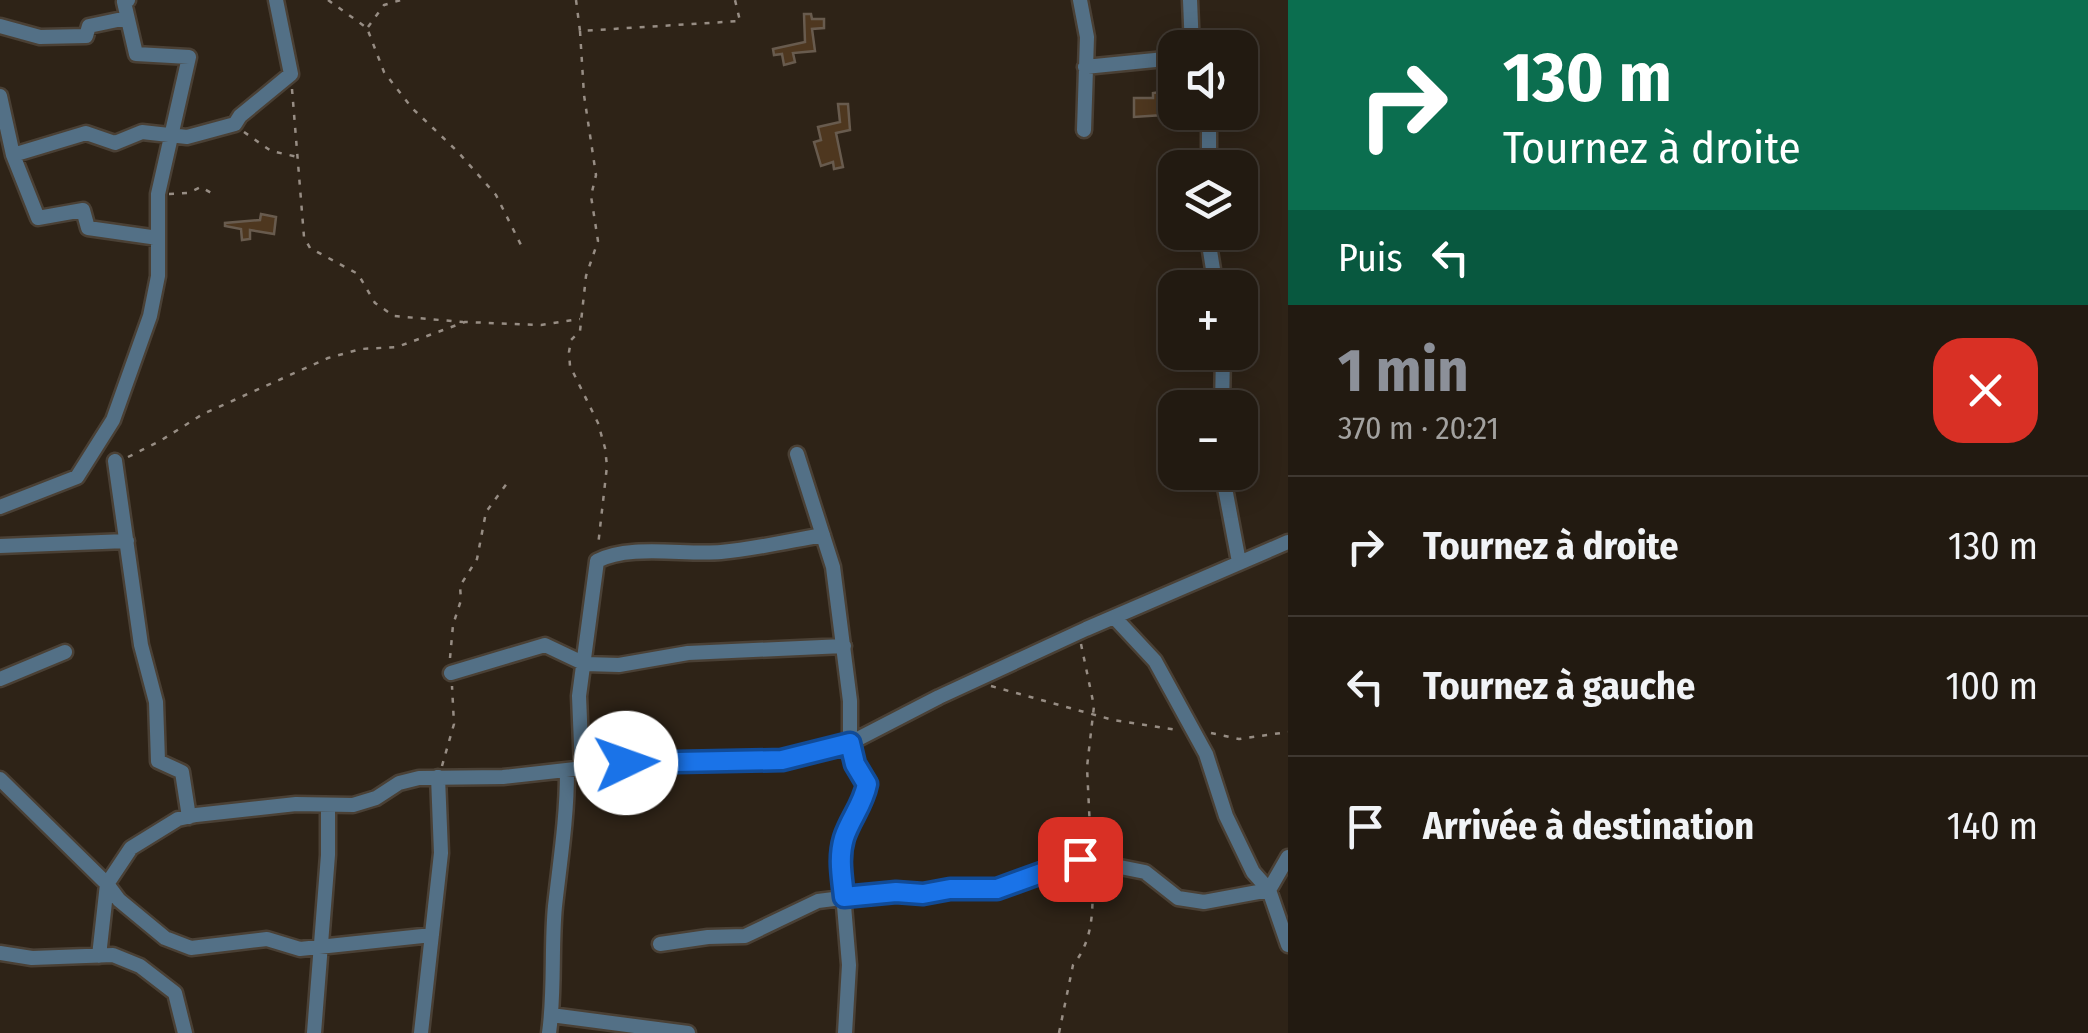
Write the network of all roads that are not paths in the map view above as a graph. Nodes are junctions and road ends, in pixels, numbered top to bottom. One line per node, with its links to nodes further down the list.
1 (128, 0): 5 (street)
2 (276, 0): 12 (street)
3 (1080, 0): 9 (street)
4 (1190, 0): 7 (street)
5 (126, 18): 6 (street); 12 (street)
6 (0, 26)
7 (1191, 30)
8 (1158, 60): 9 (street)
9 (1085, 67): 11 (street)
10 (0, 96): 13 (street)
11 (1084, 130)
12 (173, 134): 13 (street); 14 (street)
13 (13, 155): 14 (street)
14 (158, 238): 18 (street)
15 (797, 454): 19 (street)
16 (115, 461): 20 (street)
17 (1225, 490): 23 (street)
18 (0, 507)
19 (823, 535): 25 (street); 27 (street)
20 (126, 542): 22 (street); 35 (street)
21 (1288, 542): 23 (street)
22 (0, 546)
23 (1239, 562): 24 (street)
24 (1114, 617): 30 (street); 38 (street)
25 (844, 646): 27 (street); 30 (street)
26 (65, 652): 29 (street)
27 (585, 664): 28 (street); 31 (street)
28 (451, 673)
29 (0, 679)
30 (850, 743): 31 (street); 39 (street)
31 (575, 770): 32 (street); 46 (street)
32 (438, 777): 34 (street); 40 (street)
33 (0, 779): 37 (street)
34 (328, 807): 35 (street); 43 (street)
35 (189, 817): 37 (street)
36 (1288, 856): 38 (street)
37 (107, 884): 43 (street); 45 (street)
38 (1269, 890): 39 (street); 42 (street)
39 (844, 897): 41 (street); 52 (street)
40 (432, 935): 43 (street); 49 (street)
41 (660, 944)
42 (1288, 945)
43 (318, 948): 48 (street)
44 (0, 953): 45 (street)
45 (99, 956): 47 (street)
46 (552, 1015): 50 (street); 51 (street)
47 (185, 1033)
48 (314, 1033)
49 (421, 1033)
50 (549, 1033)
51 (688, 1033)
52 (845, 1033)

